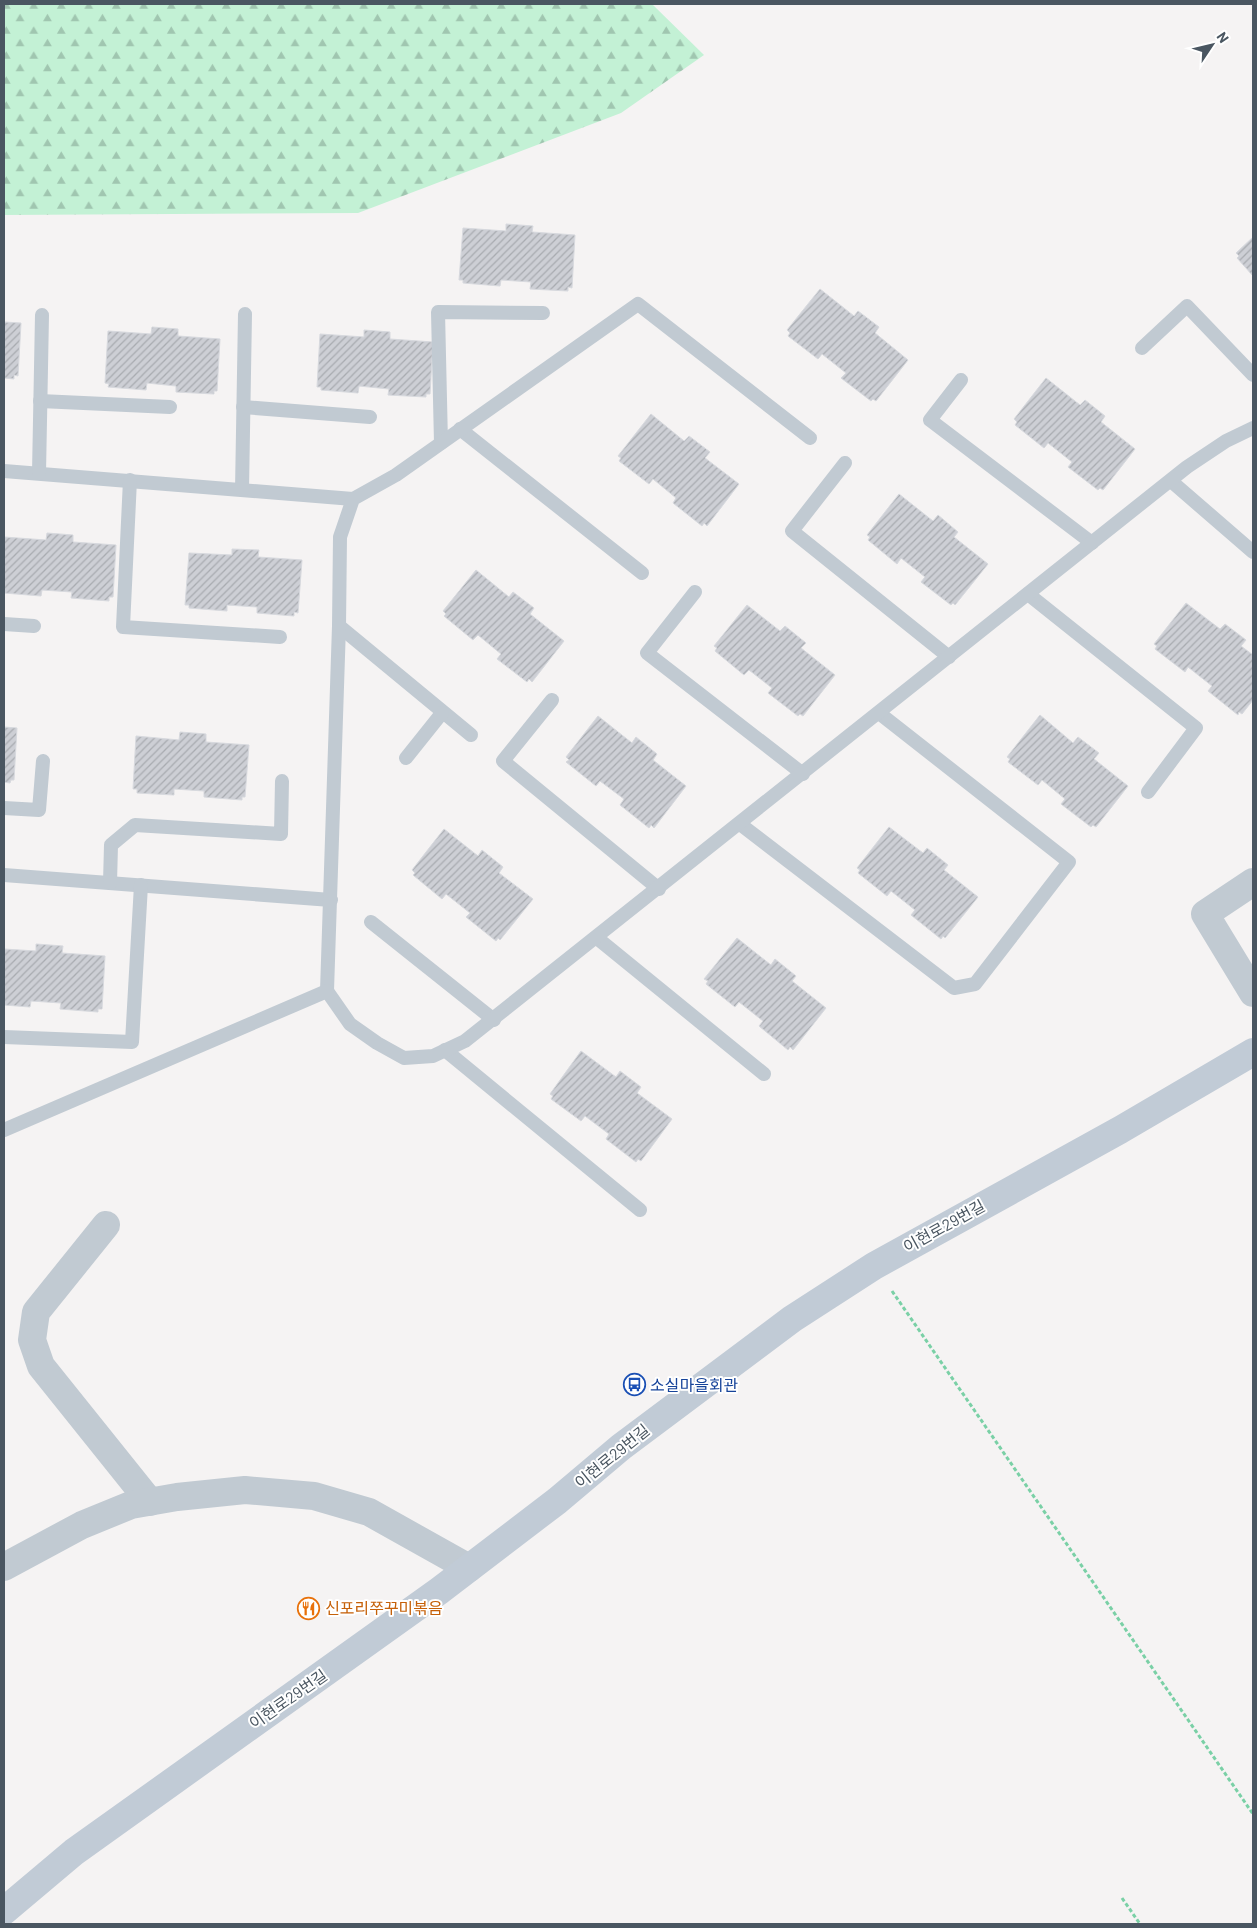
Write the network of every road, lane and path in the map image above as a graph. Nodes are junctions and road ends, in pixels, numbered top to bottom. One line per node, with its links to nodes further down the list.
1 (542, 313): 14 (lane)
2 (42, 314): 7 (lane)
3 (245, 314): 9 (lane)
4 (1142, 348): 5 (lane)
5 (1253, 375)
6 (961, 380): 22 (lane)
7 (40, 402): 8 (lane); 17 (lane)
8 (170, 407)
9 (244, 407): 10 (lane); 20 (lane)
10 (370, 417)
11 (1253, 428): 19 (lane)
12 (460, 429): 13 (lane); 14 (lane); 24 (lane)
13 (810, 438)
14 (441, 443): 21 (lane)
15 (846, 464): 31 (lane)
16 (4, 471): 17 (lane)
17 (39, 473): 18 (lane)
18 (130, 480): 20 (lane); 30 (lane)
19 (1171, 481): 22 (lane); 23 (lane)
20 (242, 490): 21 (lane)
21 (353, 499): 29 (lane)
22 (1092, 543): 26 (lane)
23 (1253, 552)
24 (642, 573)
25 (695, 592): 38 (lane)
26 (1028, 594): 31 (lane); 40 (lane)
27 (4, 624): 28 (lane)
28 (34, 626)
29 (339, 626): 33 (lane); 48 (lane)
30 (280, 637)
31 (949, 658): 34 (lane)
32 (552, 700): 47 (lane)
33 (442, 713): 35 (lane); 36 (lane)
34 (879, 713): 38 (lane); 42 (lane)
35 (471, 735)
36 (406, 758)
37 (43, 761): 41 (lane)
38 (803, 774): 42 (lane)
39 (282, 781): 45 (lane)
40 (1148, 792)
41 (4, 808)
42 (740, 824): 47 (lane)
43 (4, 875): 45 (lane)
44 (1253, 882): 52 (street)
45 (110, 883): 46 (lane)
46 (141, 886): 48 (lane); 54 (lane)
47 (659, 889): 50 (lane)
48 (331, 900): 51 (lane)
49 (371, 922): 53 (lane)
50 (597, 938): 53 (lane); 57 (lane)
51 (327, 991): 55 (lane); 58 (lane)
52 (1253, 993)
53 (494, 1020): 55 (lane)
54 (4, 1037)
55 (445, 1050): 59 (lane)
56 (1253, 1052): 61 (street, 이현로29번길)
57 (764, 1074)
58 (4, 1130)
59 (640, 1210)
60 (106, 1225): 62 (street)
61 (874, 1266): 64 (street, 이현로29번길); 65 (path)
62 (150, 1502): 63 (street); 64 (street)
63 (4, 1567)
64 (469, 1568): 67 (street, 이현로29번길)
65 (1253, 1814)
66 (1122, 1898): 68 (path)
67 (4, 1912)
68 (1140, 1924)

